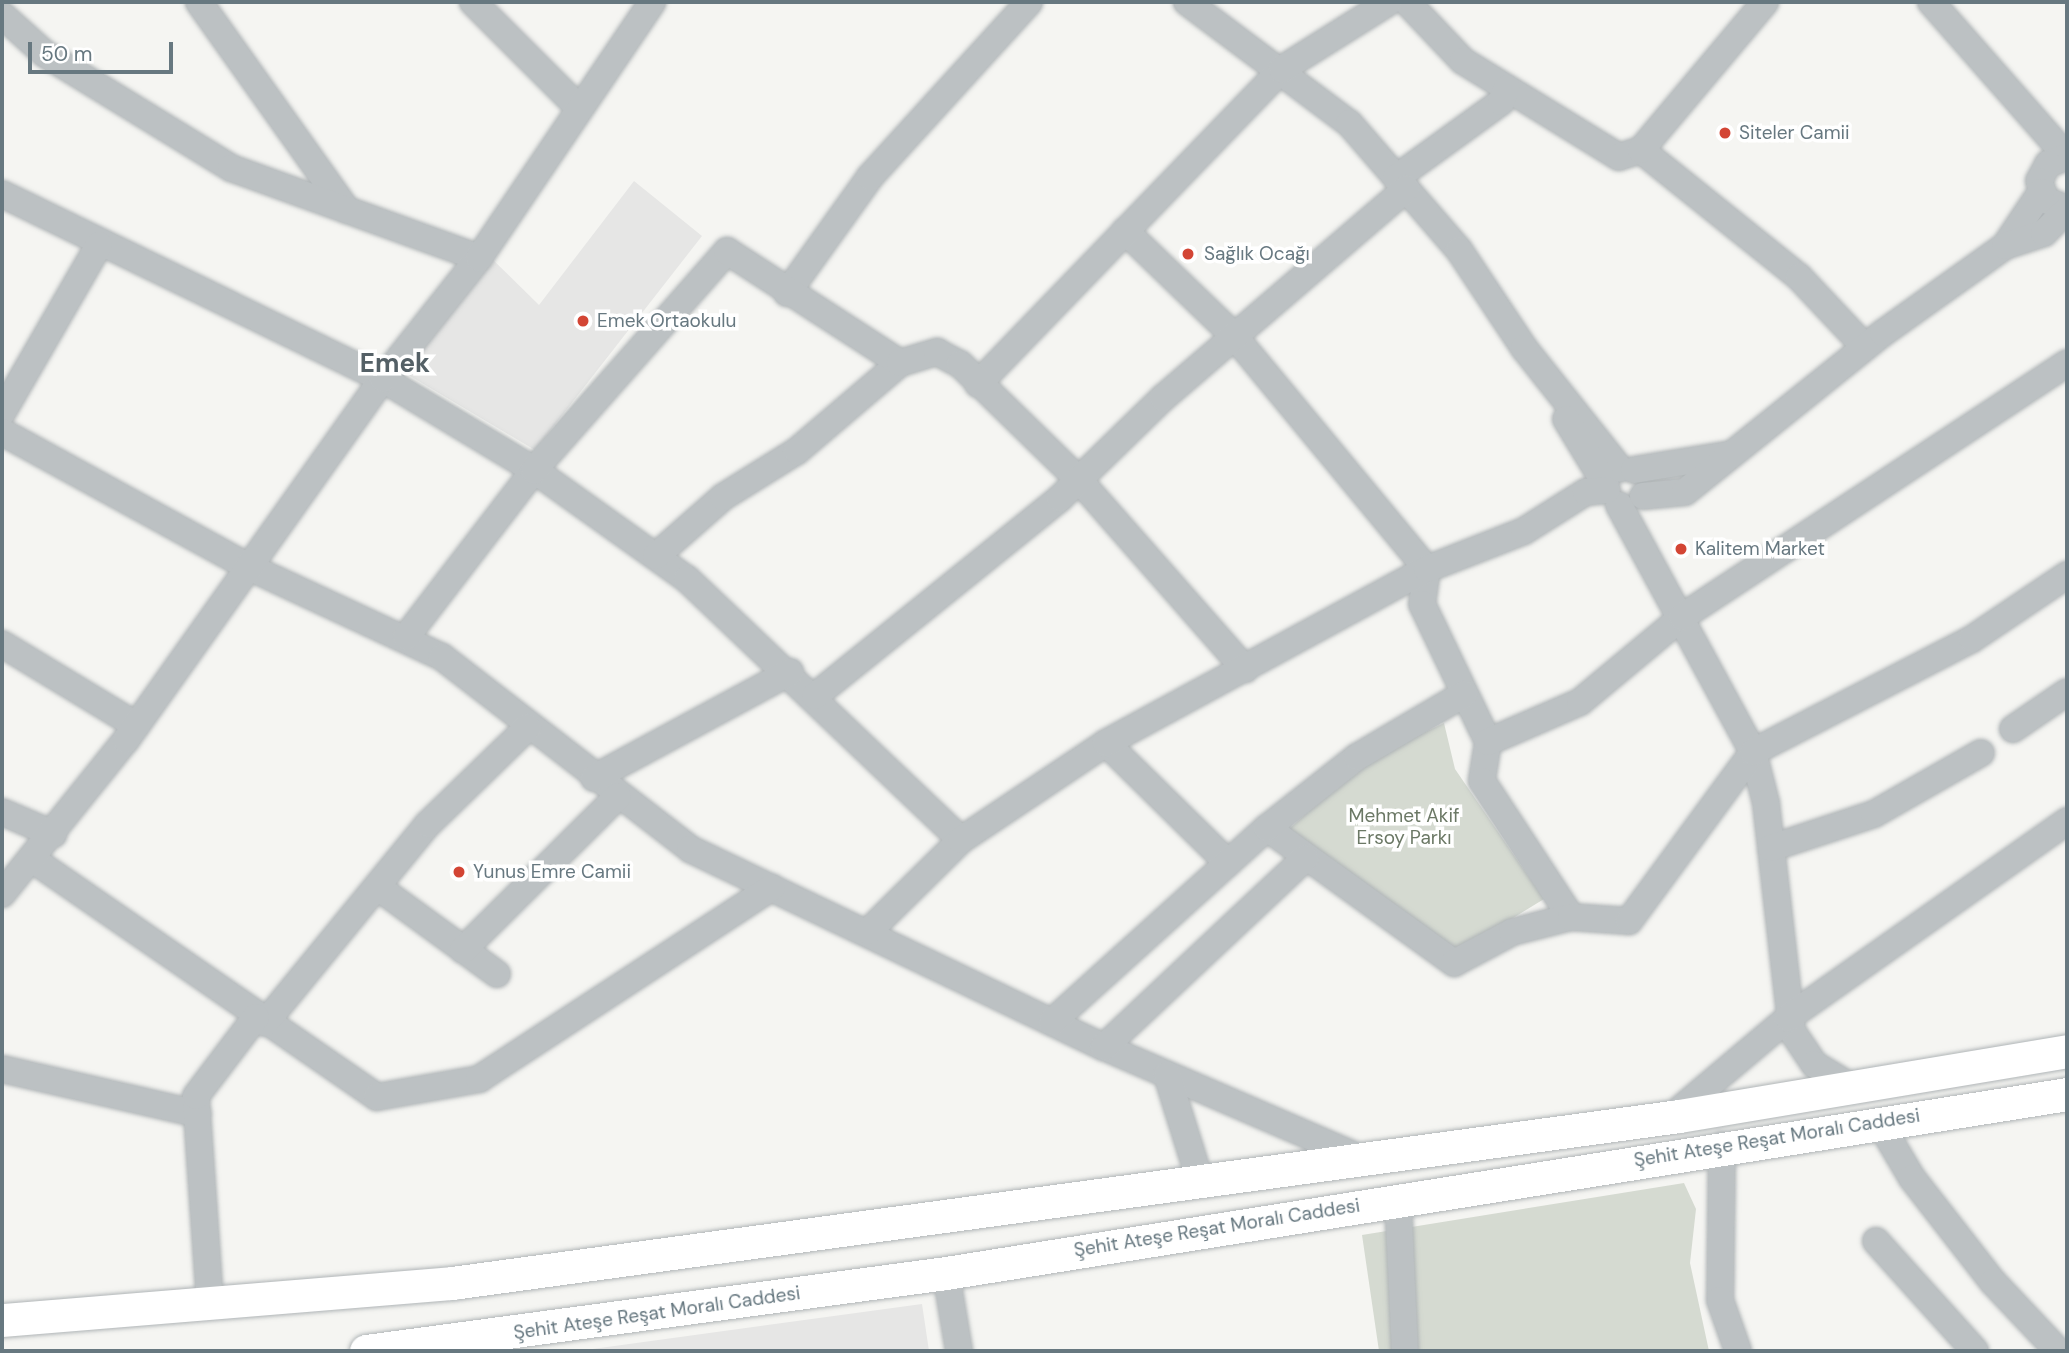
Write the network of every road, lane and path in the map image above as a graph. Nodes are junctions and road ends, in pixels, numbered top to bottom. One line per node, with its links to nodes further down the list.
1 (199, 2): 20 (street)
2 (473, 2): 13 (street)
3 (652, 2): 13 (street)
4 (1029, 2): 25 (street)
5 (1187, 2): 11 (street)
6 (1389, 2): 11 (street)
7 (1407, 2): 12 (street)
8 (1765, 2): 14 (street)
9 (1931, 2): 15 (street)
10 (2, 15): 20 (street)
11 (1282, 69): 16 (street); 21 (street)
12 (1507, 88): 14 (street); 16 (street)
13 (577, 106): 24 (street)
14 (1641, 150): 27 (street)
15 (2061, 159): 17 (street)
16 (1401, 183): 26 (street); 36 (street)
17 (2041, 192): 19 (street); 23 (street)
18 (2, 194): 22 (street)
19 (2067, 209): 23 (street)
20 (347, 210): 24 (street)
21 (1125, 231): 26 (street); 31 (street)
22 (99, 245): 30 (street); 32 (street)
23 (2005, 246): 27 (street)
24 (479, 258): 30 (street)
25 (787, 293): 29 (street); 34 (street)
26 (1235, 337): 35 (street); 39 (street)
27 (1865, 347): 36 (street)
28 (2067, 362): 41 (street)
29 (900, 363): 31 (street); 37 (street)
30 (383, 379): 34 (street); 38 (street)
31 (978, 384): 35 (street)
32 (2, 413)
33 (2, 432): 38 (street)
34 (534, 470): 37 (street); 42 (street)
35 (1079, 480): 44 (street); 48 (street)
36 (1622, 490): 39 (street); 41 (street)
37 (656, 556): 45 (street)
38 (249, 567): 42 (street); 49 (street)
39 (1427, 569): 44 (street); 47 (street)
40 (2067, 575): 54 (street)
41 (1682, 617): 52 (street); 54 (street)
42 (406, 637): 50 (street)
43 (2, 644): 49 (street)
44 (1245, 669): 53 (street)
45 (790, 672): 48 (street); 56 (street)
46 (2067, 692): 51 (street)
47 (1464, 694): 52 (street); 60 (street)
48 (815, 696): 62 (street)
49 (136, 725): 61 (street)
50 (528, 727): 56 (street); 68 (street)
51 (2013, 729)
52 (1488, 742): 70 (street)
53 (1106, 743): 62 (street); 66 (street)
54 (1753, 752): 63 (street); 70 (street)
55 (1981, 753): 63 (street)
56 (594, 778): 57 (street)
57 (618, 796): 67 (street); 72 (street)
58 (2, 812): 61 (street)
59 (2067, 821): 74 (street)
60 (1267, 828): 64 (street); 66 (street)
61 (52, 834): 65 (street)
62 (961, 840): 71 (street)
63 (1771, 848): 74 (street)
64 (1305, 858): 70 (street); 77 (street)
65 (32, 859): 69 (street); 75 (street)
66 (1228, 863): 76 (street)
67 (772, 887): 71 (street); 75 (street)
68 (379, 888): 72 (street); 75 (street)
69 (2, 894)
70 (1571, 918)
71 (869, 932): 76 (street)
72 (463, 950): 73 (street)
73 (497, 974)
74 (1788, 1018): 81 (street); 84 (street)
75 (261, 1020): 83 (street)
76 (1052, 1022): 77 (street)
77 (1104, 1048): 80 (street)
78 (2067, 1051): 81 (main road)
79 (2, 1069): 83 (street)
80 (1167, 1075): 87 (street); 88 (street)
81 (1852, 1087): 84 (main road)
82 (2067, 1094): 85 (main road, Şehit Ateşe Reşat Moralı Caddesi)
83 (198, 1114): 92 (street)
84 (1671, 1117): 87 (main road)
85 (1879, 1122): 86 (main road, Şehit Ateşe Reşat Moralı Caddesi); 99 (street)
86 (1722, 1145): 89 (main road, Şehit Ateşe Reşat Moralı Caddesi); 97 (street)
87 (1361, 1158): 88 (main road)
88 (1200, 1180): 92 (main road)
89 (1398, 1199): 91 (main road, Şehit Ateşe Reşat Moralı Caddesi); 96 (street)
90 (1876, 1241): 98 (street)
91 (946, 1273): 94 (street); 95 (main road, Şehit Ateşe Reşat Moralı Caddesi)
92 (210, 1303): 93 (main road)
93 (2, 1320)
94 (952, 1343)
95 (366, 1351)
96 (1405, 1351)
97 (1738, 1351)
98 (1975, 1351)
99 (2058, 1351)

